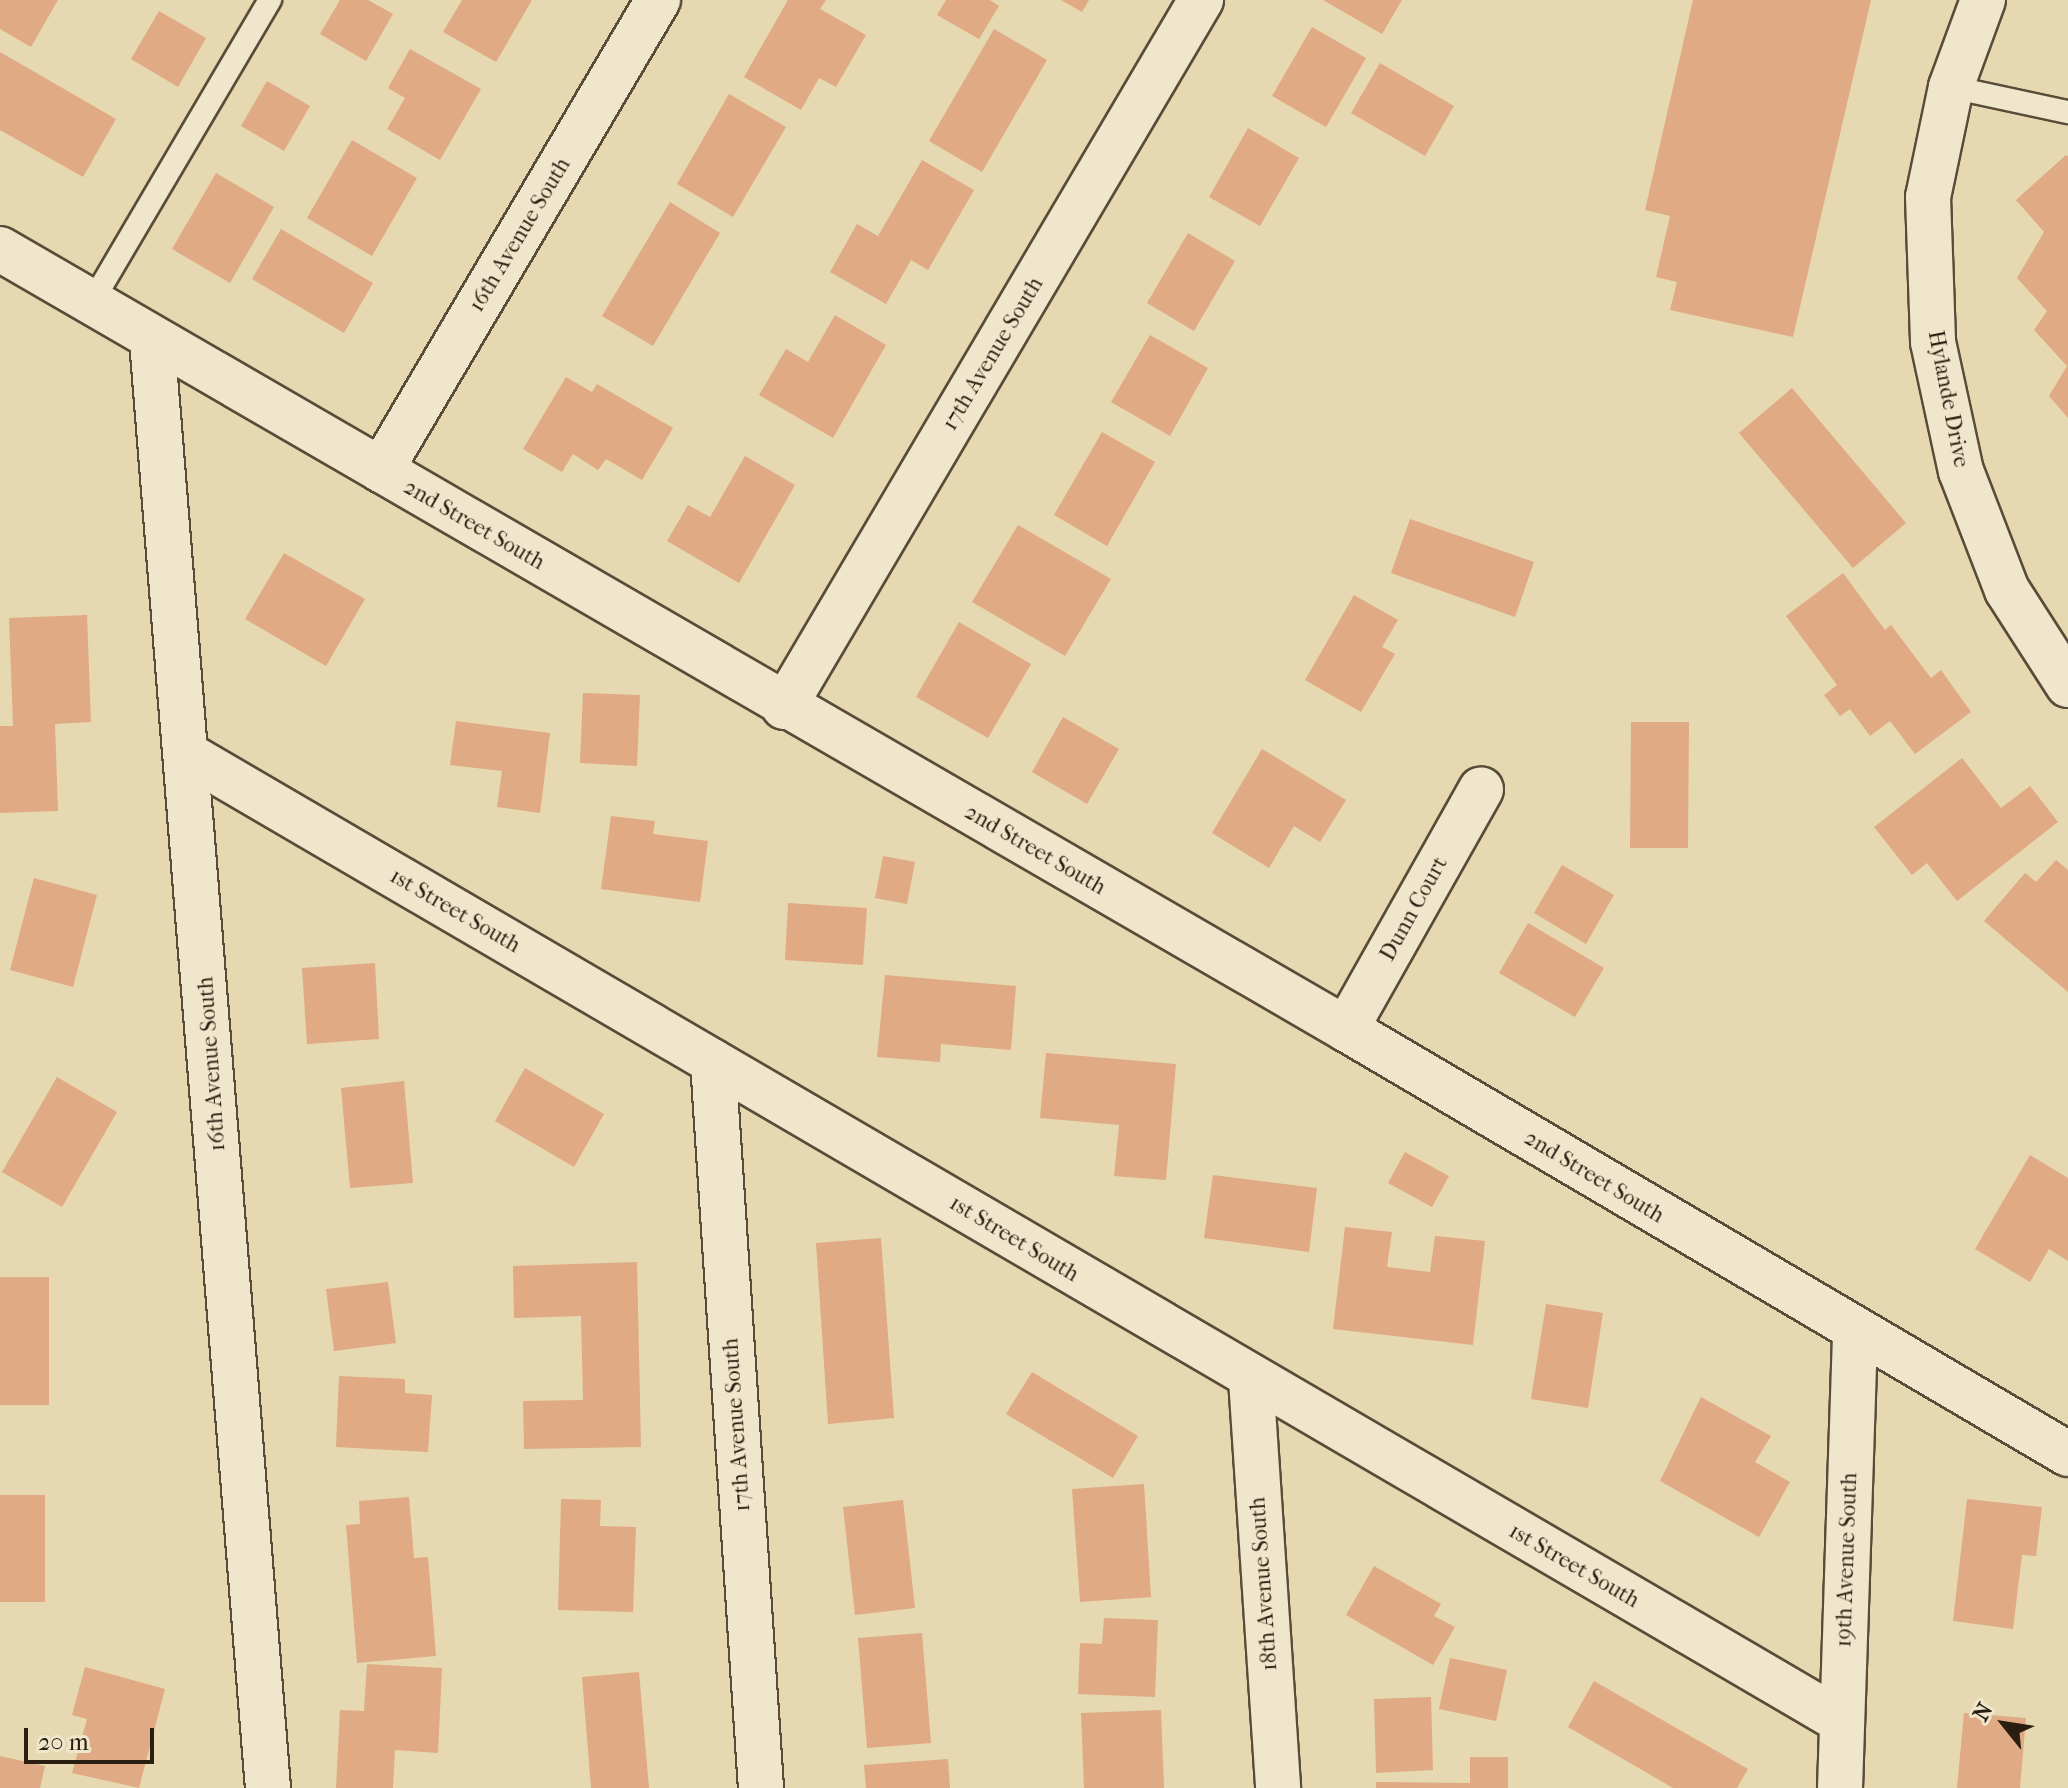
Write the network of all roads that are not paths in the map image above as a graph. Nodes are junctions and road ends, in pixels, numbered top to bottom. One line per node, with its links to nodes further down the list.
1 (270, 0): 8 (lane)
2 (658, 0): 10 (street, 16th Avenue South)
3 (1201, 0): 12 (street, 17th Avenue South)
4 (1983, 0): 5 (street, Hylande Drive)
5 (1951, 87): 6 (lane); 11 (street, Hylande Drive)
6 (2068, 112)
7 (0, 249): 8 (street, 2nd Street South)
8 (92, 302): 9 (street, 2nd Street South)
9 (152, 340): 10 (street, 2nd Street South); 13 (street, 16th Avenue South)
10 (381, 470): 12 (street, 2nd Street South)
11 (2068, 685)
12 (784, 707): 15 (street, 2nd Street South)
13 (188, 755): 16 (street, 1st Street South); 21 (street, 16th Avenue South)
14 (1481, 789): 15 (street, Dunn Court)
15 (1346, 1029): 17 (street, 2nd Street South)
16 (713, 1062): 18 (street, 1st Street South); 22 (street, 17th Avenue South)
17 (1855, 1333): 19 (street, 2nd Street South); 20 (street, 19th Avenue South)
18 (1251, 1379): 20 (street, 1st Street South); 23 (street, 18th Avenue South)
19 (2068, 1454)
20 (1842, 1721): 24 (street, 19th Avenue South)
21 (268, 1788)
22 (761, 1788)
23 (1278, 1788)
24 (1840, 1788)

